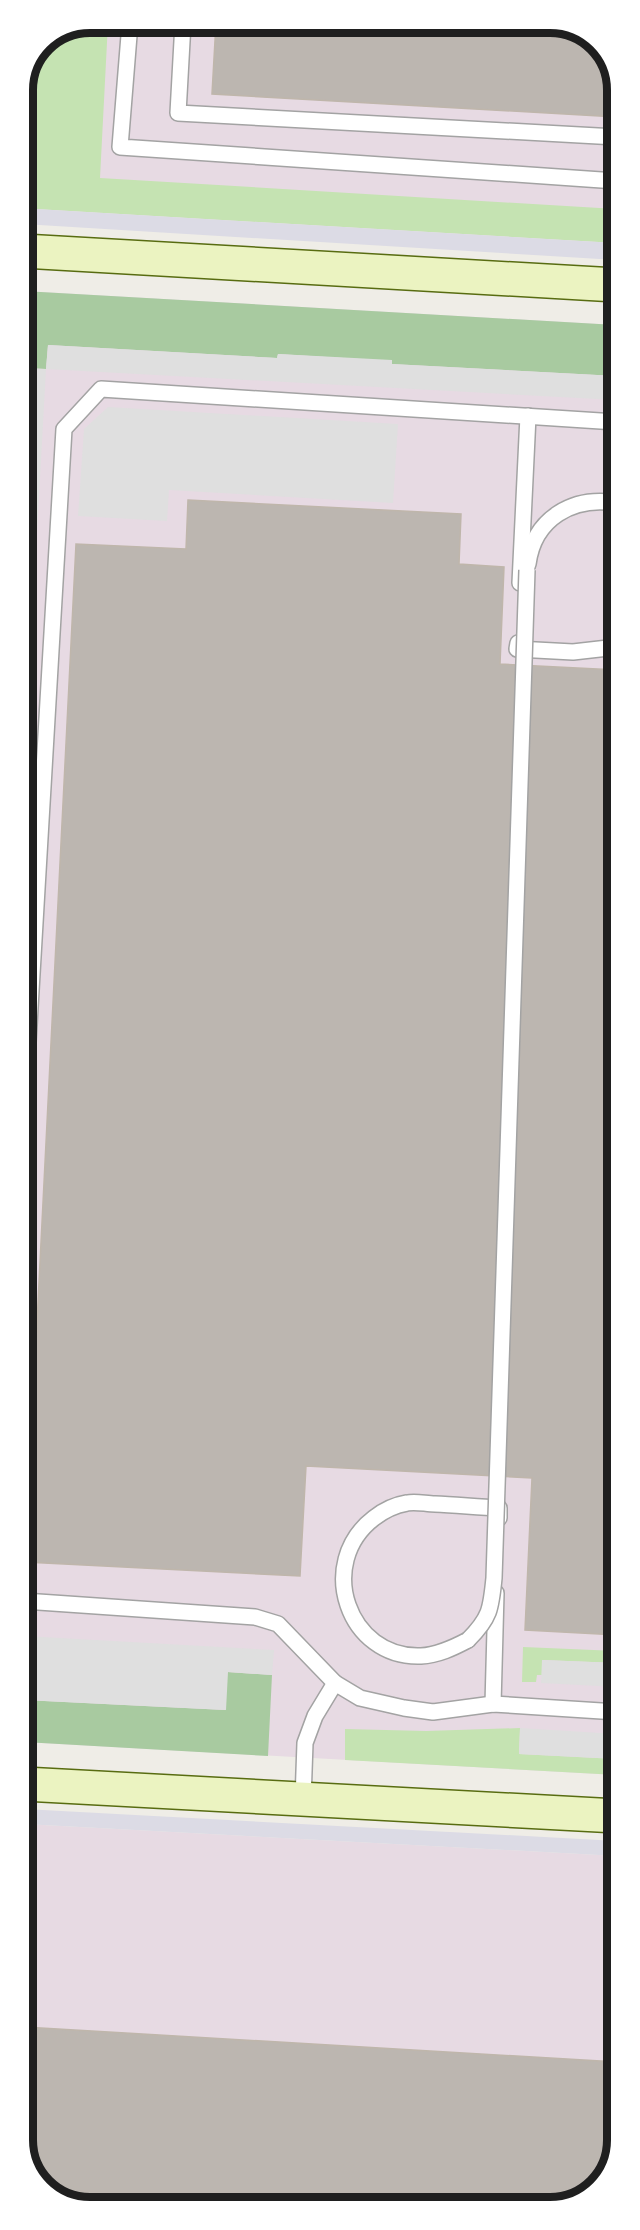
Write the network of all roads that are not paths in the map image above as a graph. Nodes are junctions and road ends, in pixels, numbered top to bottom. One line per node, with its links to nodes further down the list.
1 (129, 33): 4 (lane)
2 (182, 33): 3 (lane)
3 (607, 136)
4 (607, 180)
5 (33, 251): 6 (street)
6 (607, 284)
7 (528, 416): 8 (lane); 10 (lane); 11 (lane)
8 (607, 421)
9 (607, 501): 12 (lane, bridge)
10 (607, 648)
11 (33, 957)
12 (496, 1508)
13 (496, 1508): 14 (lane, bridge)
14 (496, 1508)
15 (496, 1508): 18 (lane, bridge)
16 (33, 1602): 17 (lane)
17 (335, 1683): 18 (lane); 21 (lane)
18 (493, 1704): 19 (lane)
19 (607, 1711)
20 (33, 1785): 21 (street)
21 (303, 1800): 22 (street)
22 (607, 1815)

